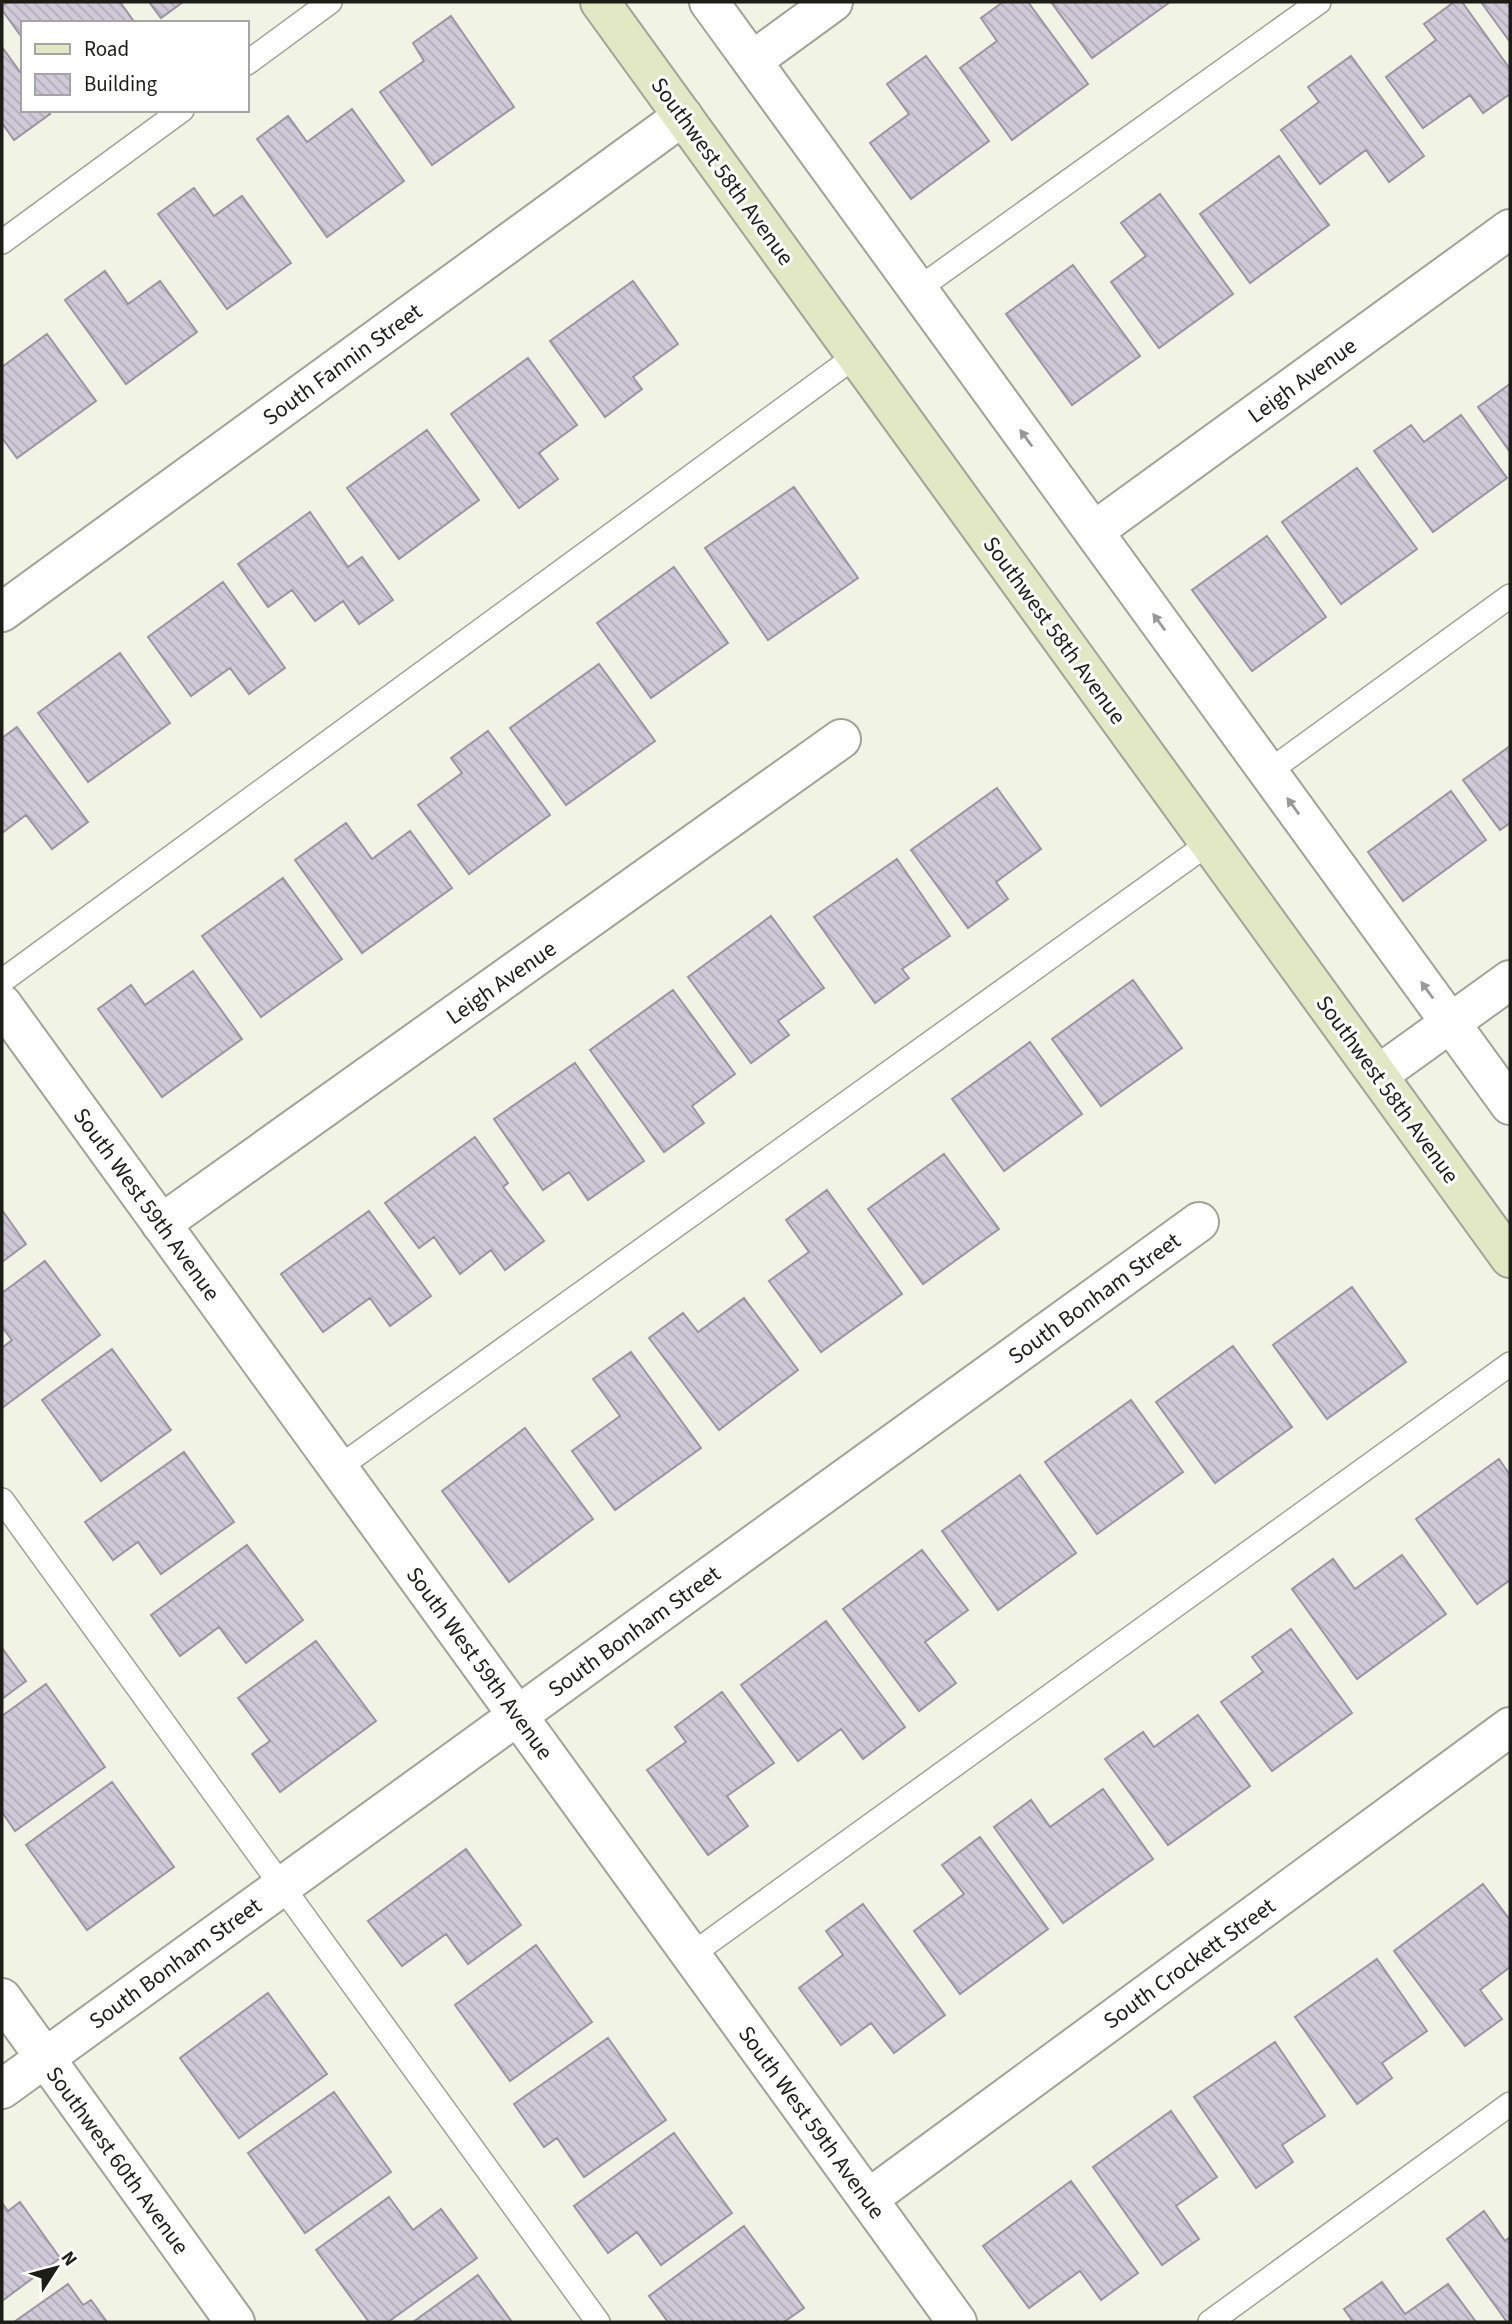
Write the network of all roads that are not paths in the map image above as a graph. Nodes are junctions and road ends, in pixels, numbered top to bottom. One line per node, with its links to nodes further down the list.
1 (330, 2): 7 (lane)
2 (600, 2): 9 (main road, Southwest 58th Avenue)
3 (709, 2): 6 (street)
4 (834, 2): 6 (street)
5 (1319, 2): 12 (lane)
6 (752, 61): 12 (street)
7 (248, 62)
8 (179, 112): 11 (lane)
9 (683, 116): 13 (main road, Southwest 58th Avenue); 16 (street, South Fannin Street)
10 (1510, 229): 14 (street, Leigh Avenue)
11 (2, 242)
12 (918, 289): 14 (street, one-way to 12)
13 (856, 355): 19 (main road, Southwest 58th Avenue); 21 (lane)
14 (1094, 531): 18 (street, one-way to 14)
15 (1510, 596): 18 (lane)
16 (2, 612)
17 (841, 739): 27 (street, Leigh Avenue)
18 (1268, 772): 23 (street, one-way to 18)
19 (1209, 843): 24 (main road, Southwest 58th Avenue); 30 (lane)
20 (1510, 980): 23 (street)
21 (2, 981)
22 (2, 1004): 27 (street, South West 59th Avenue)
23 (1451, 1023): 24 (street); 25 (street)
24 (1378, 1075): 28 (main road, Southwest 58th Avenue)
25 (1510, 1105)
26 (1199, 1222): 32 (street, South Bonham Street)
27 (161, 1224): 30 (street, South West 59th Avenue)
28 (1510, 1258)
29 (1510, 1364): 35 (lane)
30 (338, 1468): 32 (street, South West 59th Avenue)
31 (2, 1500): 34 (lane)
32 (518, 1715): 34 (street, South Bonham Street); 35 (street, South West 59th Avenue)
33 (1510, 1727): 40 (street, South Crockett Street)
34 (282, 1885): 37 (street, South Bonham Street); 42 (lane)
35 (691, 1955): 40 (street, South West 59th Avenue)
36 (2, 1998): 37 (street, Southwest 60th Avenue)
37 (45, 2058): 38 (street, South Bonham Street); 41 (street, Southwest 60th Avenue)
38 (2, 2089)
39 (1510, 2104): 44 (lane)
40 (868, 2199): 43 (street, South West 59th Avenue)
41 (235, 2322)
42 (598, 2322)
43 (957, 2322)
44 (1210, 2322)

